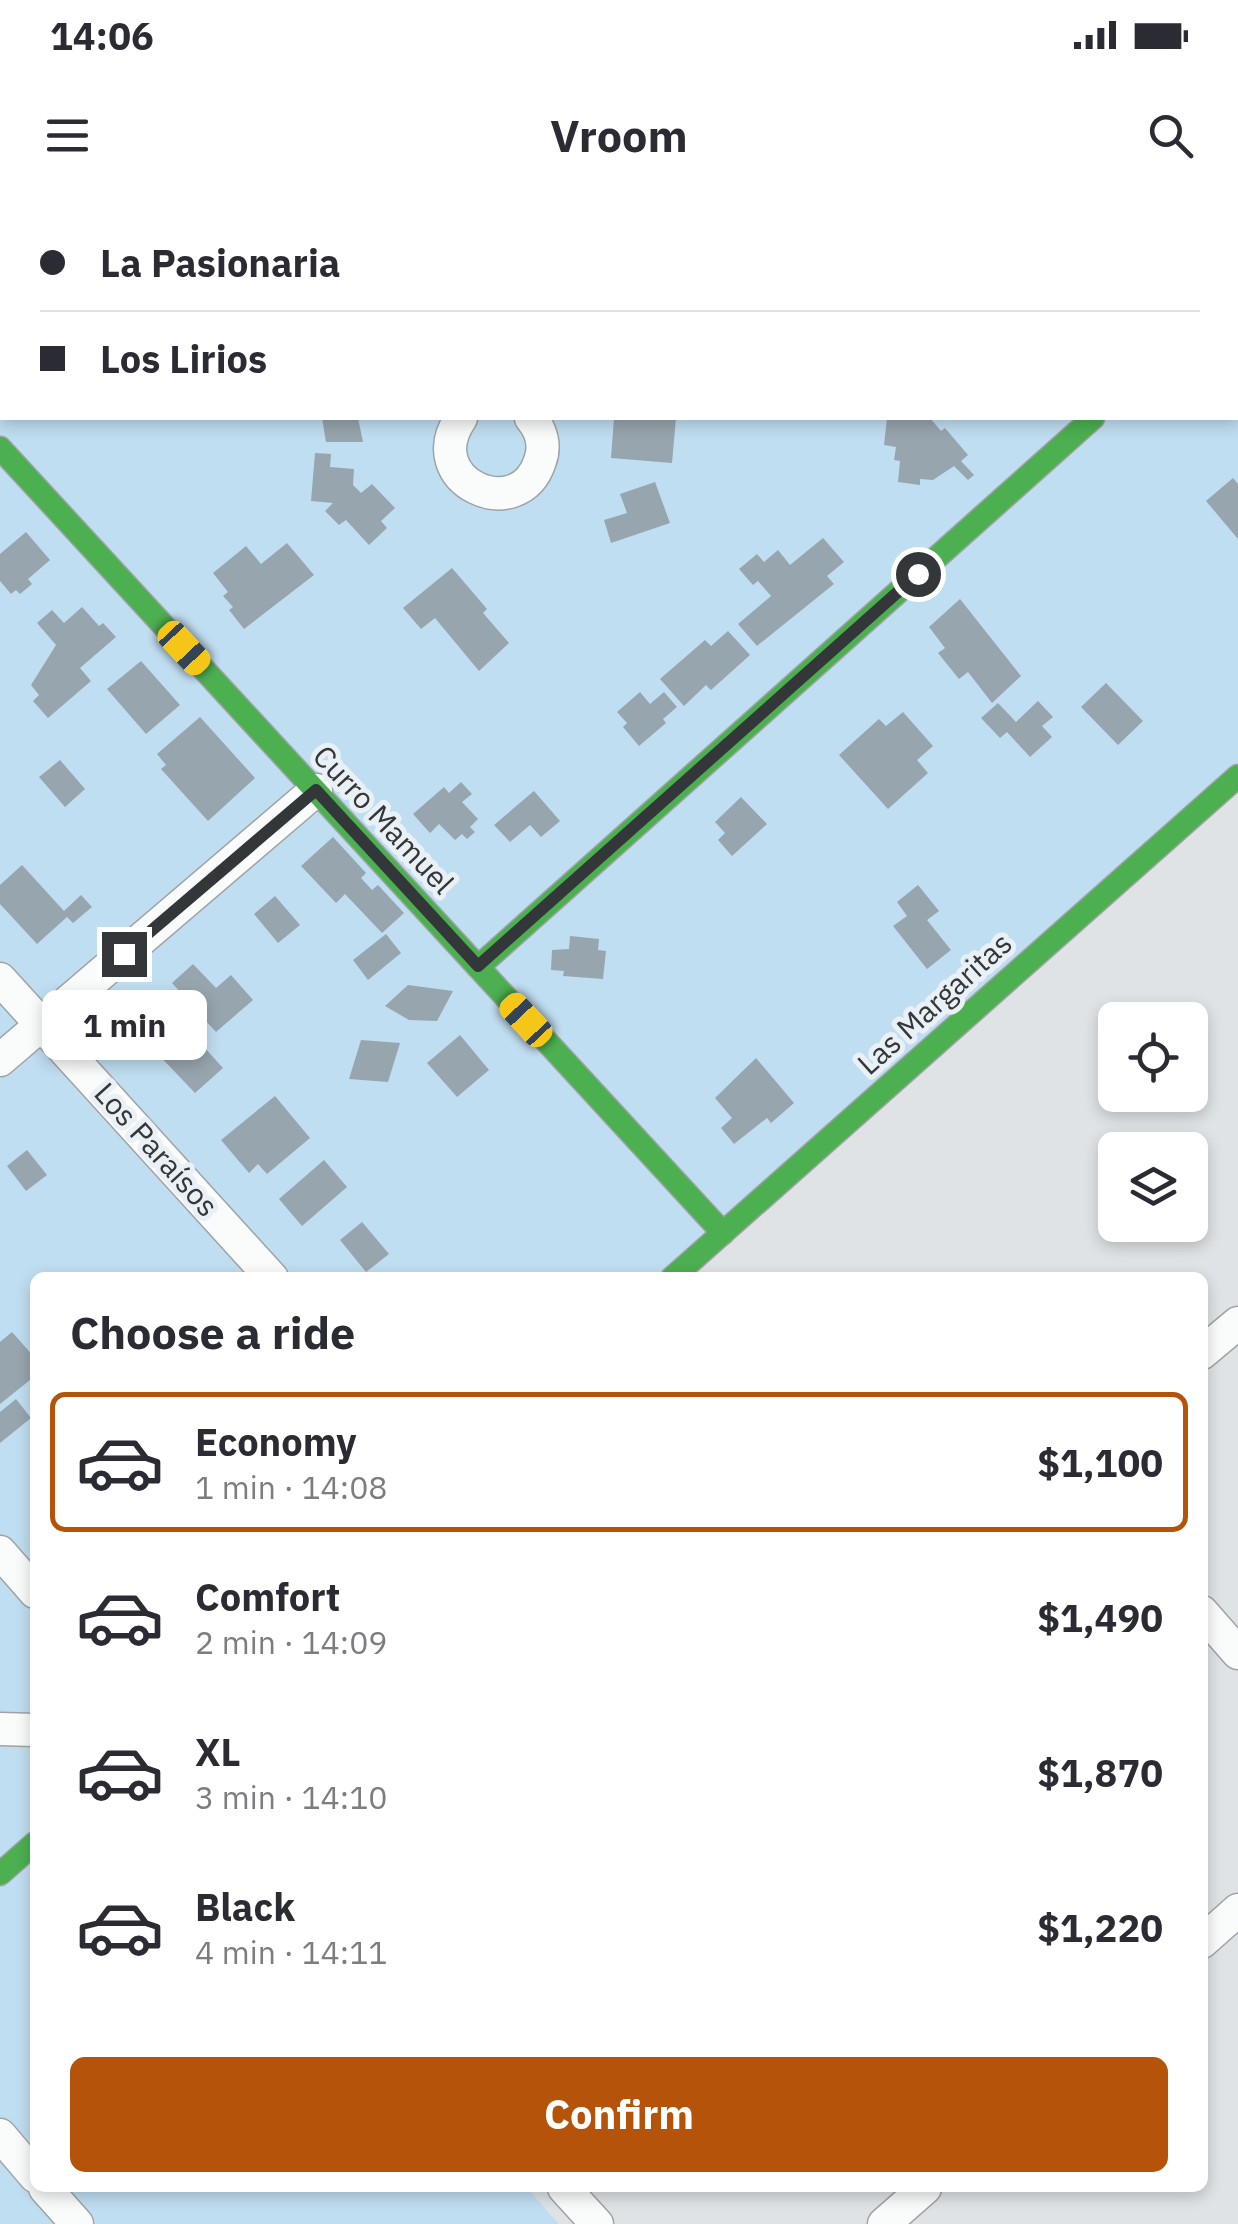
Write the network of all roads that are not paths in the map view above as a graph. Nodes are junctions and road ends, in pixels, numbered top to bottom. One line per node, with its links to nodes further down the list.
1 (461, 420): 2 (street)
2 (532, 420)
3 (1092, 420): 7 (street)
4 (0, 448): 6 (street, Curro Mamuel)
5 (1238, 776): 11 (street, Las Margaritas)
6 (316, 790): 7 (street, Curro Mamuel); 9 (street)
7 (478, 966): 11 (street, Curro Mamuel)
8 (0, 979): 9 (street, Los Paraísos)
9 (42, 1025): 10 (street); 12 (street, Los Paraísos)
10 (0, 1060)
11 (722, 1233): 13 (street, Las Margaritas)
12 (267, 1272)
13 (679, 1272)
14 (1238, 1322): 15 (street)
15 (1208, 1347)
16 (0, 1552): 17 (street)
17 (30, 1586)
18 (1208, 1619): 19 (street)
19 (1238, 1653)
20 (0, 1730): 21 (street)
21 (30, 1730)
22 (30, 1847): 23 (street)
23 (0, 1874)
24 (1238, 1910): 25 (street)
25 (1208, 1937)
26 (0, 2136): 27 (street)
27 (30, 2170)
28 (49, 2192): 31 (street)
29 (568, 2192): 32 (street)
30 (921, 2192): 33 (street)
31 (77, 2224)
32 (597, 2224)
33 (884, 2224)

